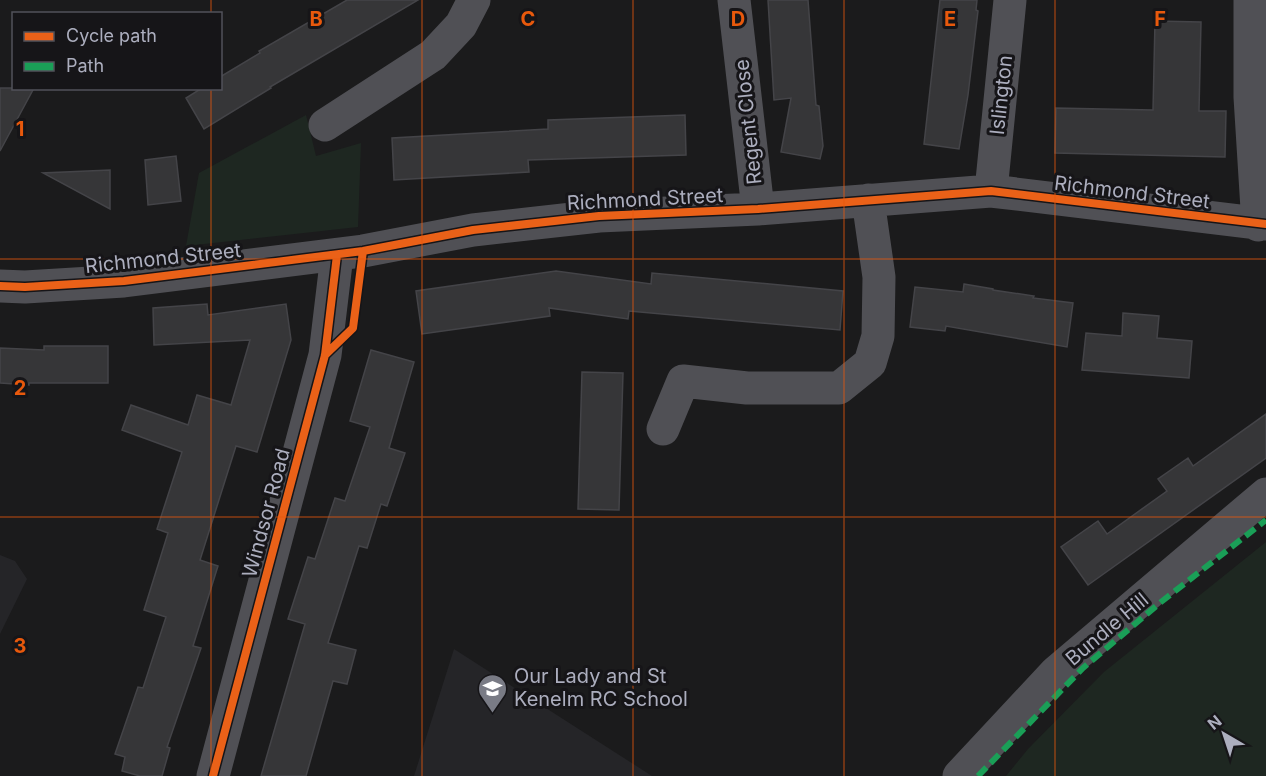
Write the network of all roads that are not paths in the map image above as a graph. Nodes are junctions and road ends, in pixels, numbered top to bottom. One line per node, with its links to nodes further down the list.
1 (474, 0): 5 (street)
2 (734, 0): 8 (street, Regent Close)
3 (1010, 0): 6 (street, Islington)
4 (1250, 0): 9 (street)
5 (325, 125)
6 (991, 191): 7 (street, Richmond Street); 9 (street, Richmond Street)
7 (868, 200): 8 (street, Richmond Street); 12 (street)
8 (758, 209): 10 (street, Richmond Street)
9 (1262, 224)
10 (337, 255): 11 (street, Richmond Street); 14 (street, Windsor Road)
11 (0, 286)
12 (663, 429)
13 (1266, 494): 15 (street, Bundle Hill)
14 (213, 776)
15 (959, 776)

